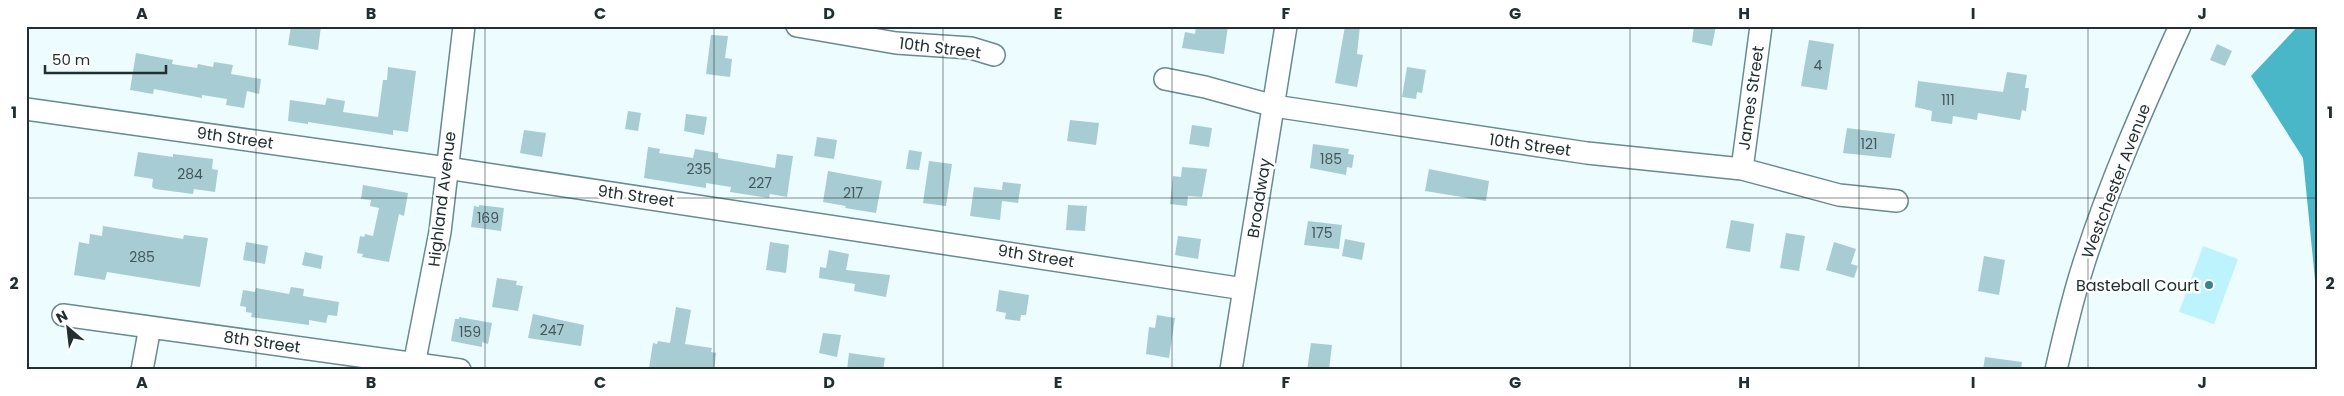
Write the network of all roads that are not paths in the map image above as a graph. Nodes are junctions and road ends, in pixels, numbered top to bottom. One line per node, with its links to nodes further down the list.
1 (464, 26): 10 (street, Highland Avenue)
2 (797, 26): 6 (street, 10th Street)
3 (1286, 26): 8 (street, Broadway)
4 (1761, 26): 11 (street, James Street)
5 (2180, 26): 20 (street, Westchester Avenue)
6 (994, 55)
7 (1165, 79): 8 (street, 10th Street)
8 (1274, 106): 11 (street, 10th Street); 13 (street, Broadway)
9 (26, 109): 10 (street, 9th Street)
10 (447, 168): 13 (street, 9th Street); 16 (street, Highland Avenue)
11 (1742, 169): 12 (street, 10th Street)
12 (1897, 201)
13 (1244, 289): 19 (street, Broadway)
14 (63, 315): 15 (street, 8th Street)
15 (150, 326): 16 (street, 8th Street); 17 (street)
16 (414, 366): 18 (street, 8th Street)
17 (142, 370)
18 (460, 370)
19 (1231, 370)
20 (2056, 370)

